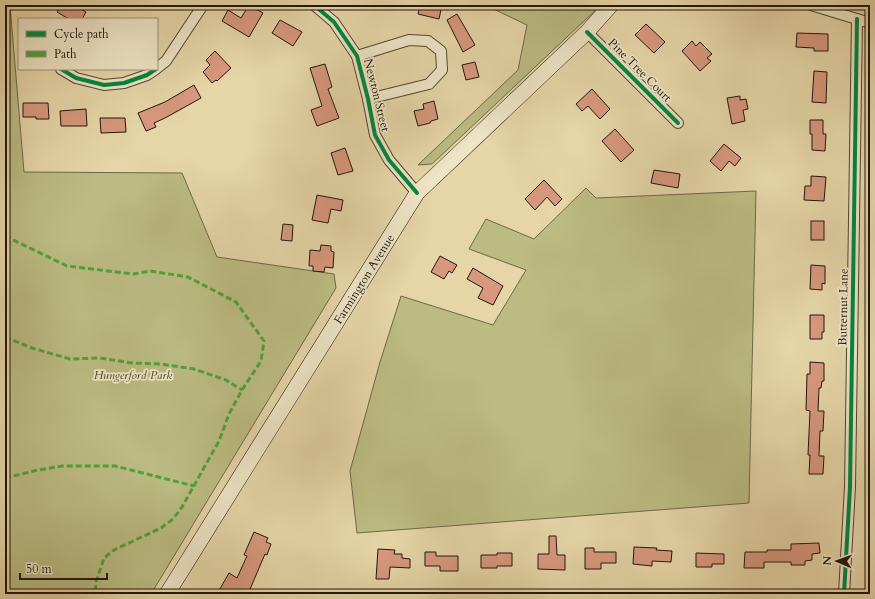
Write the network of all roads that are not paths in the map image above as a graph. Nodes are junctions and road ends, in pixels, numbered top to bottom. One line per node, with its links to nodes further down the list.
1 (203, 5): 9 (street)
2 (314, 5): 8 (street, Newton Street)
3 (611, 5): 7 (main road, Farmington Avenue)
4 (812, 5): 5 (street)
5 (856, 19): 6 (street); 16 (street, Butternut Lane)
6 (870, 23)
7 (587, 32): 13 (street, Pine Tree Court); 14 (main road, Farmington Avenue)
8 (357, 56): 12 (street, Newton Street); 12 (street, Newton Street)
9 (158, 67)
10 (64, 70): 11 (street)
11 (153, 70)
12 (368, 99): 14 (street, Newton Street)
13 (678, 123)
14 (417, 193): 15 (main road, Farmington Avenue)
15 (167, 594)
16 (844, 594)

